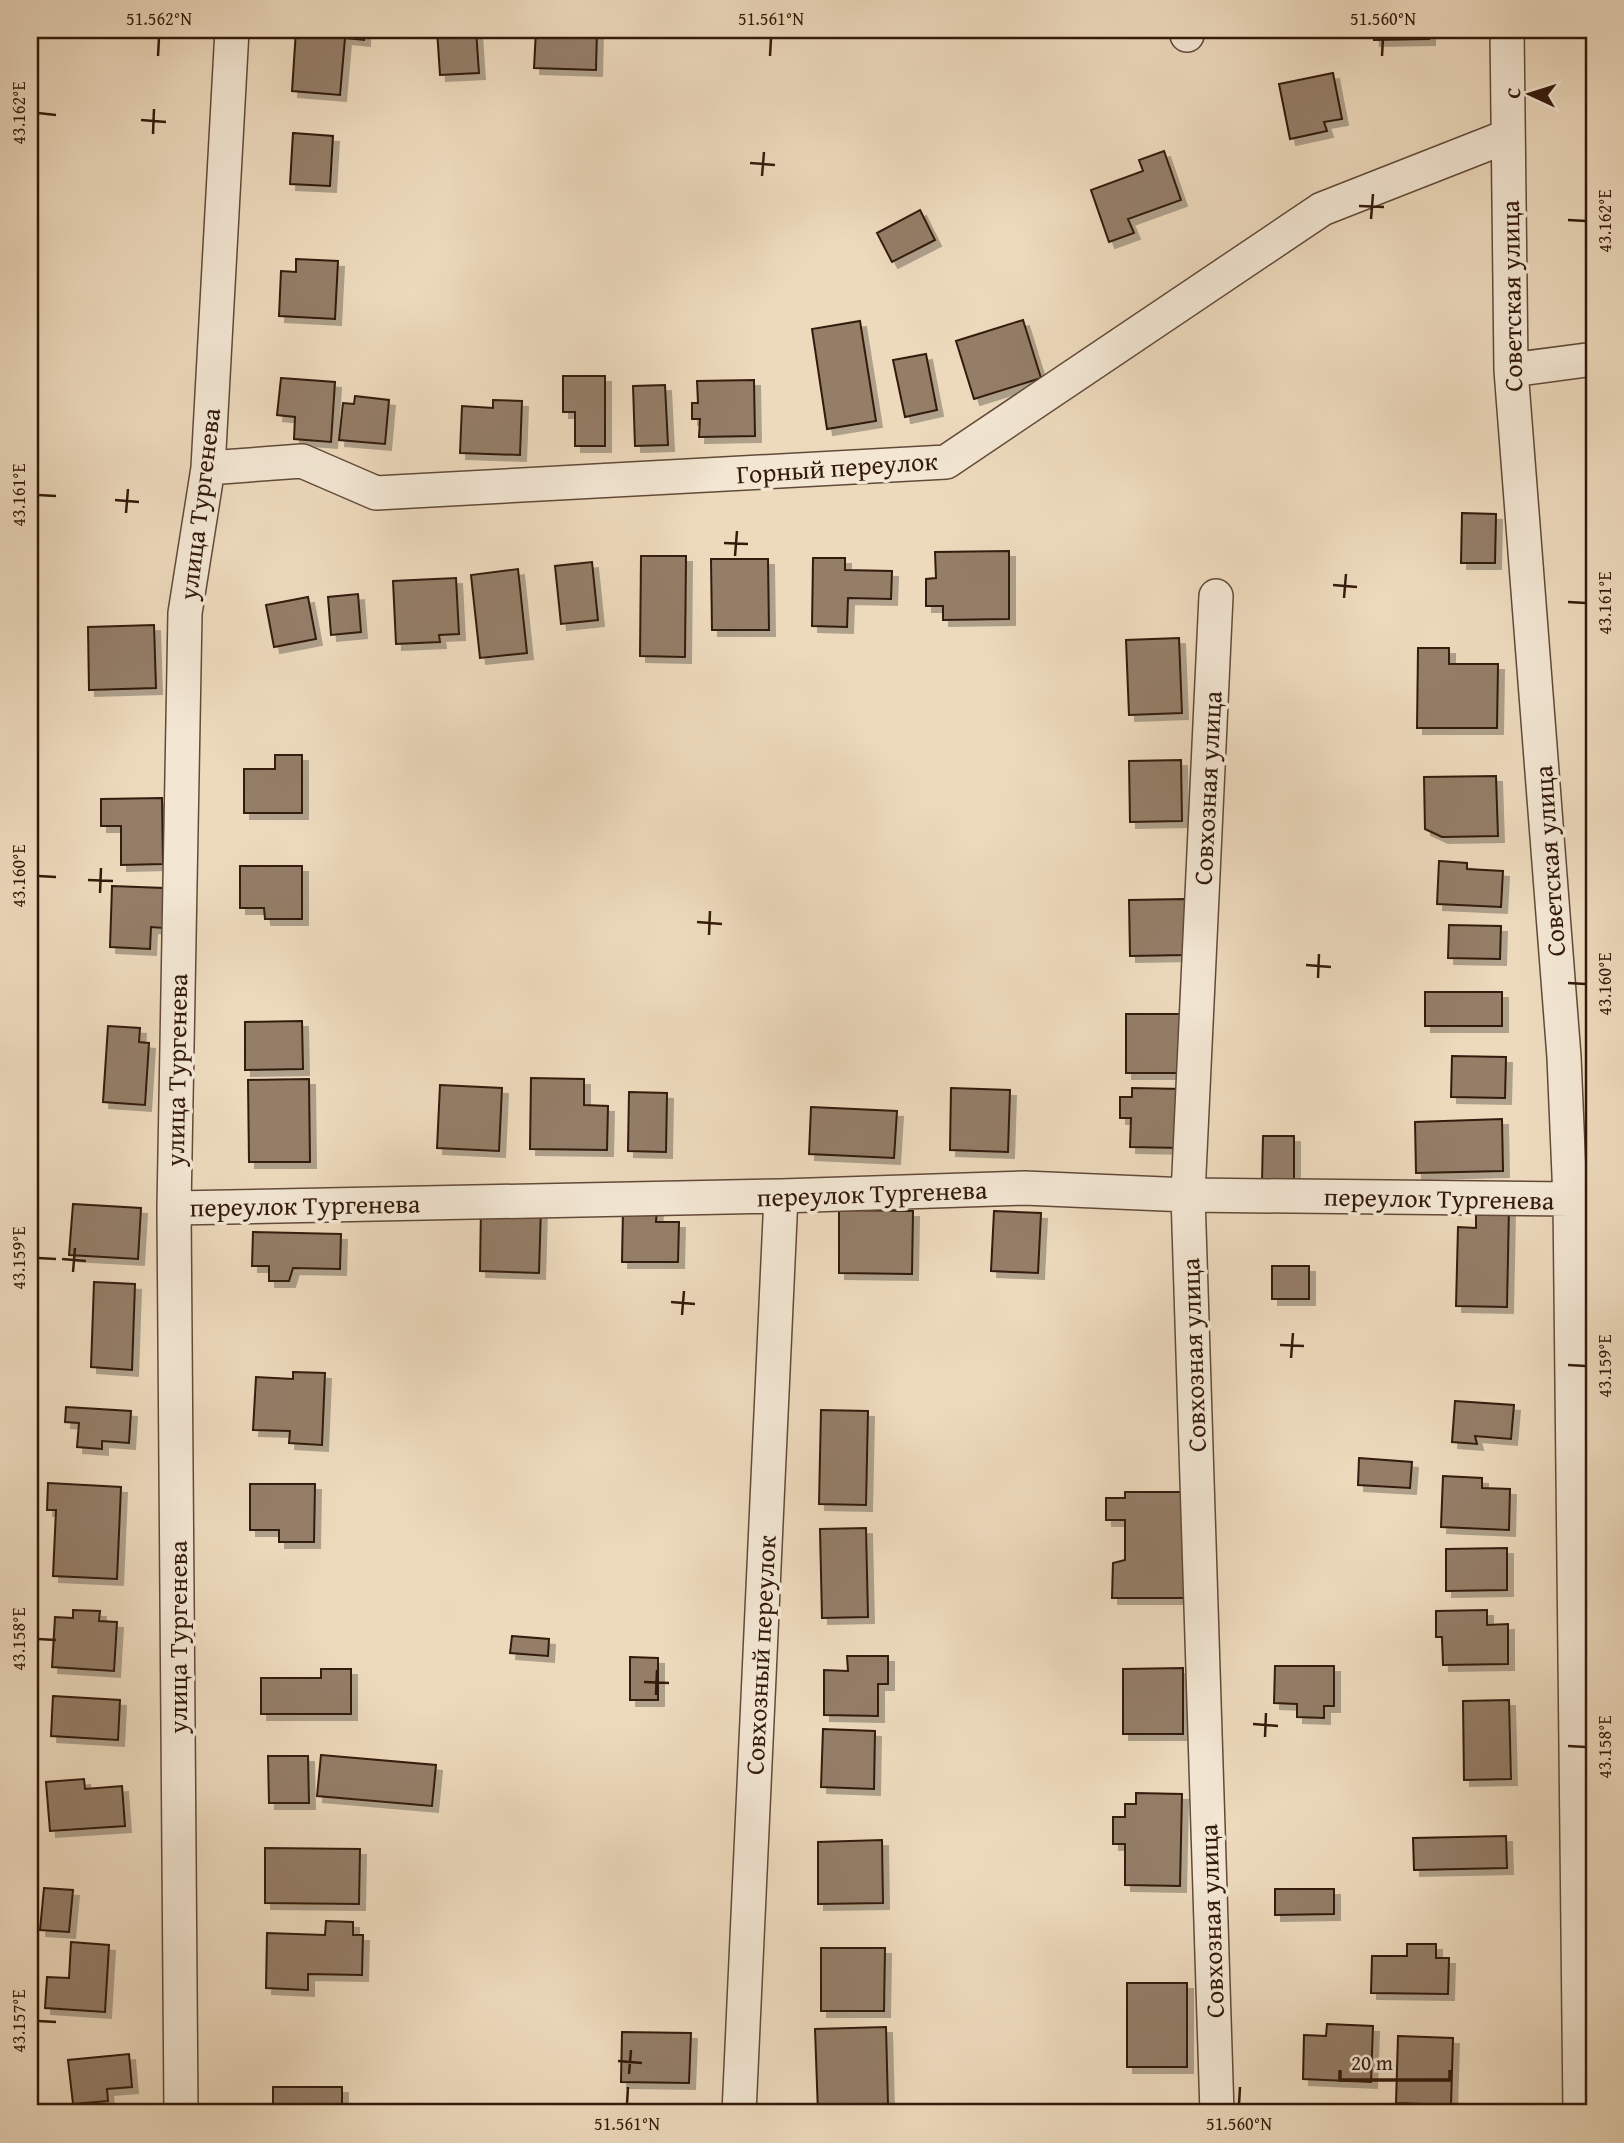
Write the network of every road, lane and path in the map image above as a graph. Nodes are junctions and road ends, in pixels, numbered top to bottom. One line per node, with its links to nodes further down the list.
1 (232, 30): 6 (street, улица Тургенева)
2 (1507, 30): 3 (street, Советская улица)
3 (1508, 136): 5 (street, Советская улица); 6 (street, Горный переулок)
4 (1594, 359): 5 (street)
5 (1511, 370): 8 (street, Советская улица)
6 (208, 468): 12 (street, улица Тургенева)
7 (1216, 596): 9 (street, Совхозная улица)
8 (1579, 1057): 11 (street, Советская улица)
9 (1188, 1195): 10 (street, переулок Тургенева); 11 (street, переулок Тургенева); 15 (street, Совхозная улица)
10 (781, 1196): 12 (street, переулок Тургенева); 14 (street, Совхозный переулок)
11 (1570, 1199): 16 (street, Советская улица)
12 (174, 1208): 13 (street, улица Тургенева)
13 (181, 2113)
14 (739, 2113)
15 (1217, 2113)
16 (1580, 2113)

